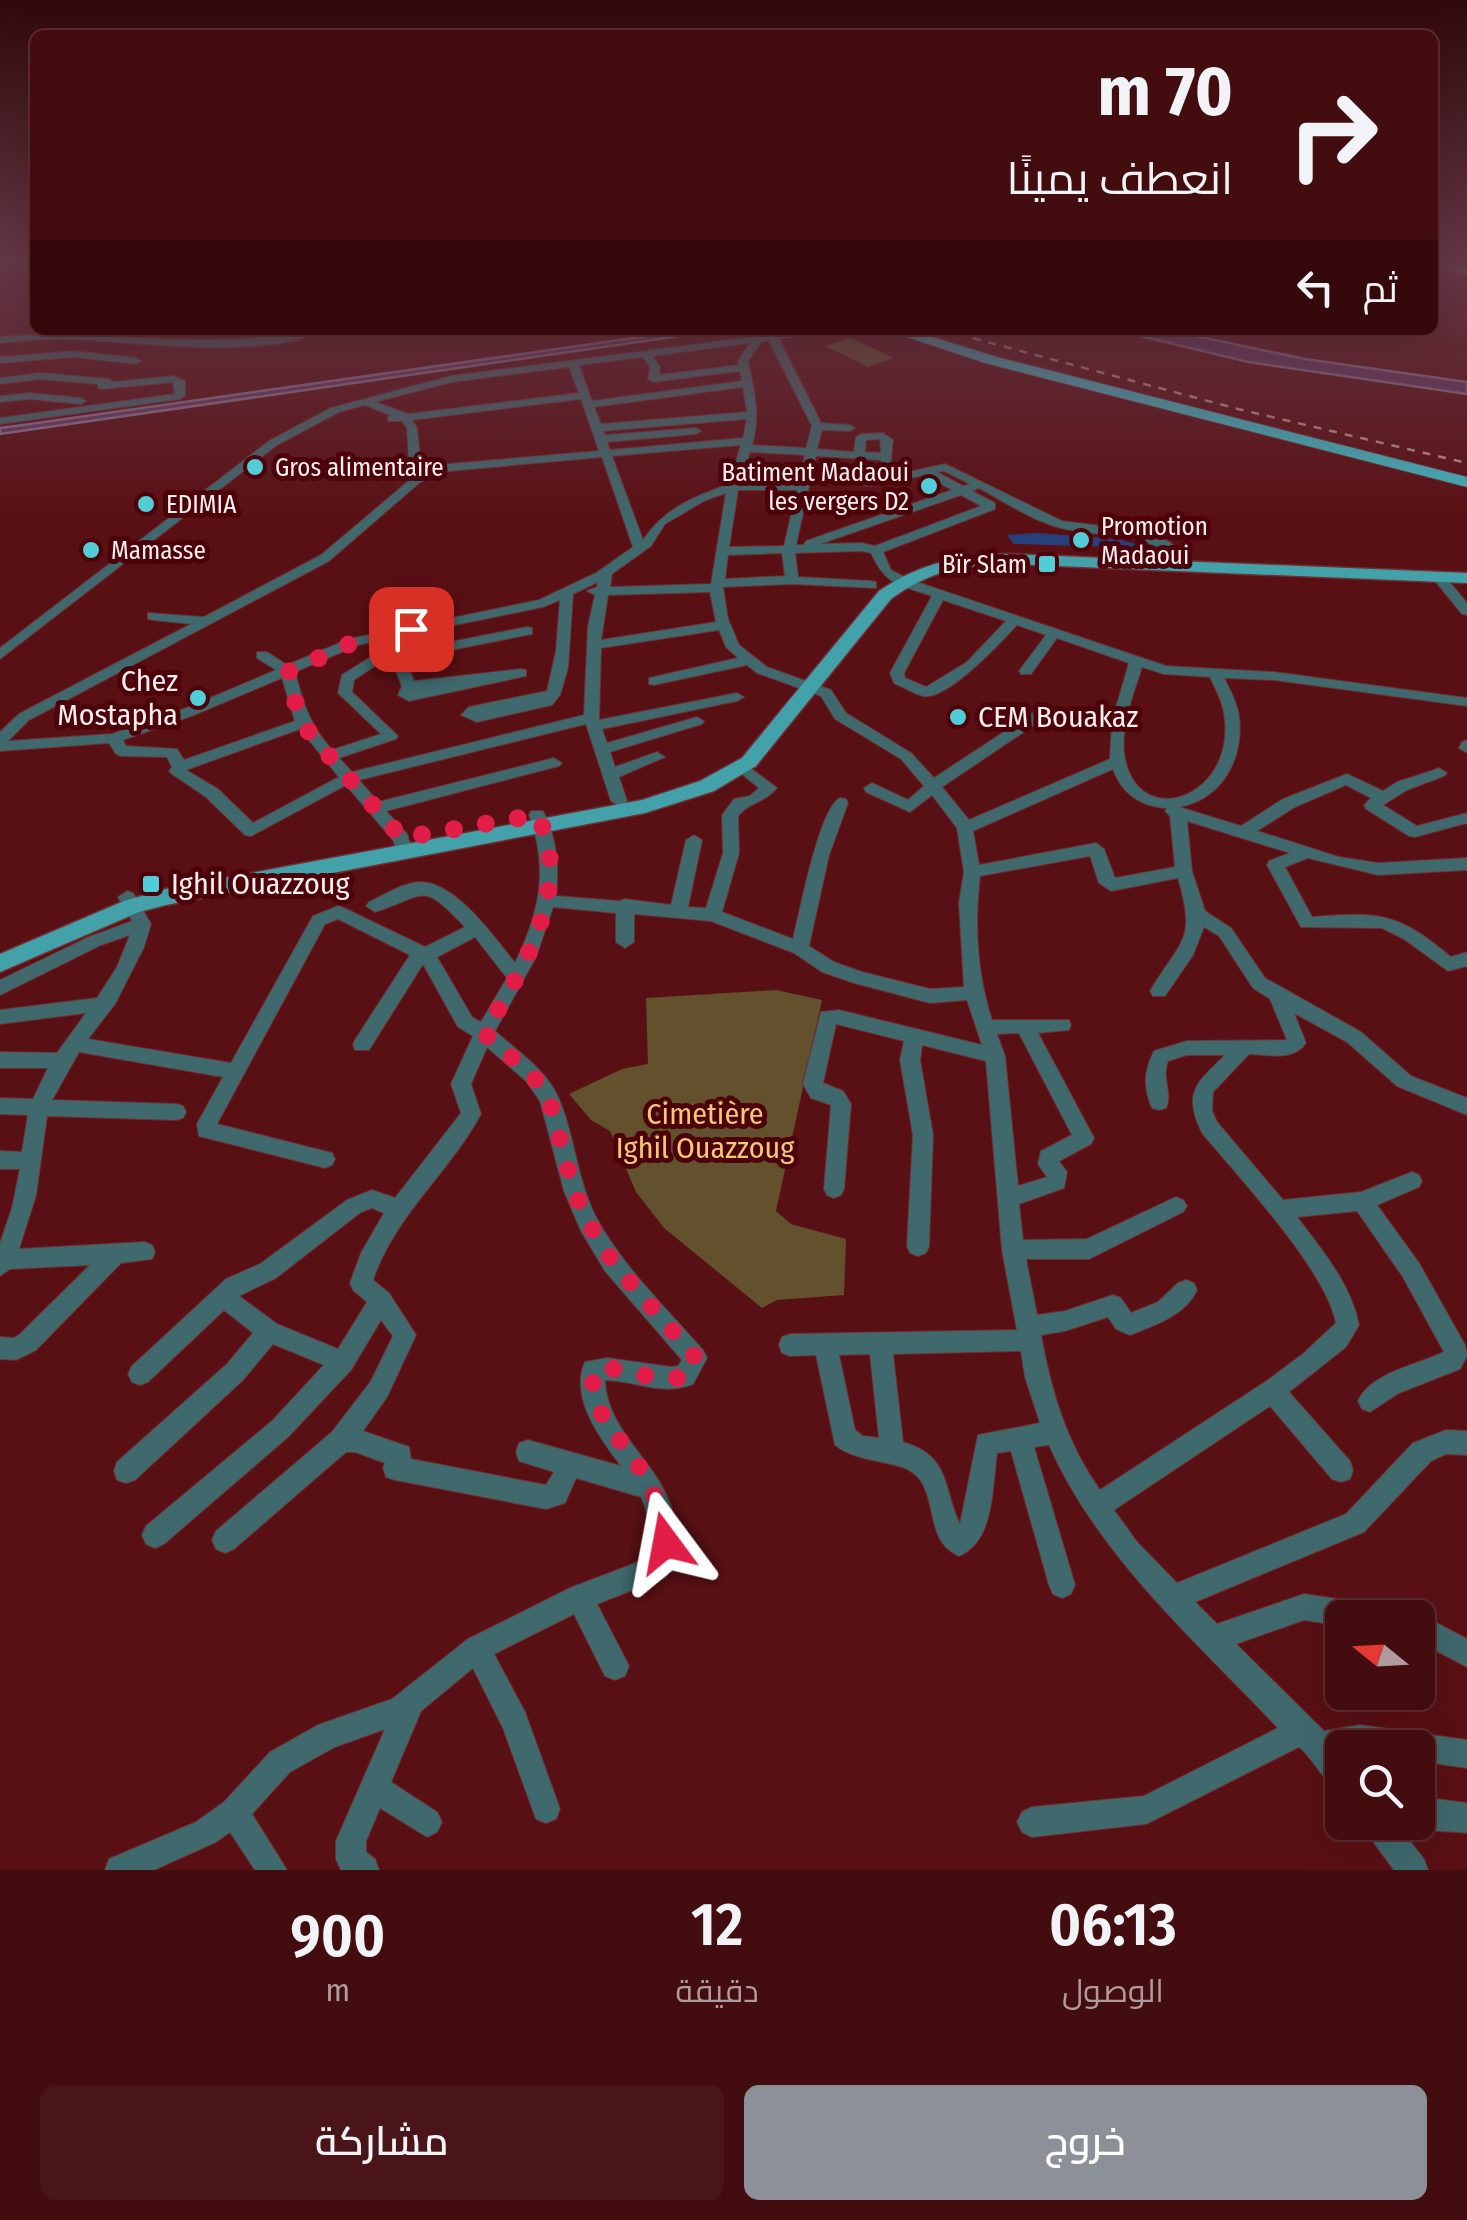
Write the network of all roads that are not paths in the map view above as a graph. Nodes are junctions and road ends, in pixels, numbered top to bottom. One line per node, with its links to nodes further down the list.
1 (167, 347): 9 (street)
2 (699, 347): 7 (street)
3 (752, 347): 16 (street)
4 (769, 347): 20 (street)
5 (950, 347): 28 (highway)
6 (967, 347): 28 (highway)
7 (646, 354): 10 (street); 16 (street)
8 (0, 360): 9 (street)
9 (136, 361): 12 (street)
10 (573, 364): 14 (street); 17 (street)
11 (0, 381): 12 (street)
12 (106, 384): 15 (street); 15 (street)
13 (0, 400): 15 (street)
14 (365, 400): 18 (street); 57 (street)
15 (76, 405): 19 (street)
16 (748, 411): 17 (street); 17 (street); 22 (street); 23 (street); 32 (street)
17 (591, 416): 18 (street); 23 (street)
18 (397, 419): 26 (street)
19 (0, 421)
20 (816, 426): 21 (street); 22 (street)
21 (850, 428)
22 (810, 452): 24 (street); 30 (street)
23 (605, 454): 26 (street); 35 (street)
24 (859, 456): 25 (street); 25 (street)
25 (886, 457): 29 (street)
26 (435, 469): 53 (street)
27 (926, 471): 29 (street); 31 (street); 33 (street)
28 (1467, 479)
29 (889, 481): 30 (street); 34 (street)
30 (803, 482): 32 (street); 36 (street)
31 (980, 484): 33 (street); 39 (street)
32 (732, 487): 35 (street); 38 (street)
33 (960, 490): 34 (street); 37 (street)
34 (924, 502): 36 (street)
35 (640, 548): 40 (street)
36 (791, 550): 37 (street); 38 (street); 43 (street)
37 (876, 550): 44 (street)
38 (722, 552): 46 (street)
39 (1181, 558): 41 (main road); 44 (main road)
40 (606, 573): 47 (street); 48 (street)
41 (1467, 575): 42 (main road)
42 (1438, 577): 44 (main road); 50 (street)
43 (792, 580): 45 (street); 46 (street)
44 (897, 580): 49 (street); 68 (main road)
45 (870, 584)
46 (718, 585): 47 (street); 54 (street)
47 (600, 591): 48 (street); 56 (street)
48 (569, 593): 64 (street); 69 (street)
49 (938, 595): 52 (street); 52 (street)
50 (1467, 611)
51 (152, 616): 53 (street)
52 (1014, 620): 55 (street)
53 (204, 621): 77 (street)
54 (724, 625): 56 (street); 59 (street)
55 (1054, 632): 60 (street); 63 (street)
56 (595, 645): 74 (street)
57 (0, 655)
58 (262, 655): 64 (street)
59 (749, 660): 66 (street); 68 (street)
60 (1137, 660): 65 (street); 81 (street)
61 (400, 664): 62 (street); 62 (street); 67 (street)
62 (366, 668): 79 (street)
63 (1026, 670)
64 (288, 672): 75 (street); 76 (street)
65 (1216, 675): 71 (street); 94 (street)
66 (654, 681)
67 (409, 686): 67 (street)
68 (802, 686): 84 (main road); 88 (street); 91 (main road)
69 (551, 694)
70 (737, 697): 74 (street)
71 (1467, 702)
72 (1044, 712): 88 (street)
73 (697, 721): 78 (street)
74 (592, 722): 78 (street); 87 (street)
75 (302, 723): 79 (street); 83 (street)
76 (114, 738): 77 (street); 83 (street)
77 (0, 743)
78 (600, 750): 86 (street)
79 (329, 756): 87 (street)
80 (657, 757): 86 (street)
81 (1117, 761): 94 (street); 97 (street)
82 (554, 762): 93 (street)
83 (180, 767): 87 (street)
84 (742, 767): 96 (main road); 110 (street)
85 (1440, 773): 90 (street)
86 (609, 775): 91 (street)
87 (348, 778): 93 (street)
88 (934, 786): 89 (street); 97 (street)
89 (872, 788)
90 (1383, 798): 95 (street); 98 (street)
91 (620, 801): 96 (main road)
92 (840, 803): 114 (street)
93 (376, 808): 100 (street)
94 (1172, 810): 98 (street); 103 (street)
95 (1467, 818)
96 (540, 821): 100 (main road); 105 (street)
97 (965, 828): 104 (street)
98 (1241, 834): 101 (street)
99 (694, 840): 109 (street)
100 (402, 844): 108 (main road)
101 (1308, 852): 102 (street); 117 (street)
102 (1467, 864)
103 (1184, 871): 104 (street); 111 (street)
104 (972, 872): 122 (street)
105 (548, 901): 107 (street); 119 (street)
106 (375, 906): 112 (street)
107 (625, 906): 109 (street); 113 (street)
108 (134, 909): 115 (main road); 118 (main road); 120 (street); 124 (street)
109 (680, 909): 110 (street)
110 (713, 914): 114 (street)
111 (1197, 914): 121 (street); 123 (street)
112 (476, 929): 116 (street); 119 (street)
113 (625, 942)
114 (800, 948): 122 (street)
115 (0, 952)
116 (427, 956): 129 (street); 131 (street); 136 (street)
117 (1467, 959)
118 (0, 964)
119 (516, 976): 129 (street)
120 (0, 988)
121 (1159, 991)
122 (974, 994): 128 (street)
123 (1277, 995): 132 (street); 140 (street)
124 (106, 1004): 125 (street); 133 (street)
125 (0, 1017)
126 (1062, 1025): 127 (street)
127 (1025, 1026): 128 (street); 147 (street)
128 (984, 1028): 134 (street)
129 (484, 1033): 150 (street); 180 (street)
130 (914, 1039): 134 (street); 146 (street); 153 (street)
131 (362, 1045)
132 (1245, 1048): 137 (street); 151 (street)
133 (71, 1052): 135 (street); 136 (street); 139 (street)
134 (995, 1056): 147 (street)
135 (0, 1060)
136 (232, 1071): 142 (street)
137 (1159, 1102)
138 (0, 1106): 139 (street)
139 (40, 1106): 141 (street); 144 (street)
140 (1467, 1106)
141 (176, 1112)
142 (324, 1159)
143 (0, 1160): 144 (street)
144 (31, 1160): 152 (street)
145 (1412, 1181): 148 (street)
146 (834, 1189)
147 (1007, 1199): 154 (street)
148 (1362, 1201): 151 (street); 170 (street)
149 (1176, 1206): 154 (street)
150 (400, 1209): 159 (street); 160 (street)
151 (1278, 1210): 169 (street)
152 (8, 1226): 157 (street)
153 (918, 1246)
154 (1014, 1250): 162 (street)
155 (144, 1252): 156 (street)
156 (115, 1254): 157 (street); 166 (street)
157 (1, 1262)
158 (1186, 1290): 162 (street)
159 (223, 1297): 161 (street); 168 (street)
160 (381, 1300): 167 (street); 173 (street)
161 (269, 1331): 167 (street); 179 (street)
162 (1028, 1334): 163 (street); 171 (street)
163 (880, 1344): 164 (street); 175 (street)
164 (826, 1345): 165 (street); 175 (street)
165 (790, 1346)
166 (0, 1348)
167 (343, 1362): 182 (street)
168 (140, 1374)
169 (1273, 1390): 178 (street); 181 (street)
170 (1370, 1401)
171 (1055, 1432): 172 (street); 181 (street)
172 (1019, 1436): 175 (street); 184 (street)
173 (341, 1440): 177 (street); 183 (street)
174 (1467, 1443): 186 (street)
175 (892, 1450)
176 (528, 1452): 177 (street)
177 (570, 1464): 180 (street)
178 (1341, 1470)
179 (126, 1471)
180 (650, 1487): 185 (street)
181 (1097, 1507): 186 (street)
182 (154, 1535)
183 (225, 1540)
184 (1062, 1586)
185 (580, 1597): 190 (street); 192 (street)
186 (1174, 1597): 189 (street)
187 (1325, 1610): 189 (street)
188 (1435, 1636): 191 (street)
189 (1213, 1639): 194 (street)
190 (477, 1648): 193 (street); 198 (street)
191 (1467, 1654)
192 (614, 1666)
193 (410, 1702): 197 (street); 199 (street)
194 (1311, 1739): 195 (street); 196 (street); 203 (street)
195 (1467, 1754)
196 (1325, 1756)
197 (375, 1788): 202 (street); 207 (street)
198 (546, 1809)
199 (234, 1812): 205 (street); 206 (street)
200 (1435, 1814): 201 (street)
201 (1467, 1818)
202 (426, 1822)
203 (1032, 1822)
204 (1394, 1840): 208 (street)
205 (125, 1868)
206 (272, 1870)
207 (364, 1870)
208 (1413, 1870)

